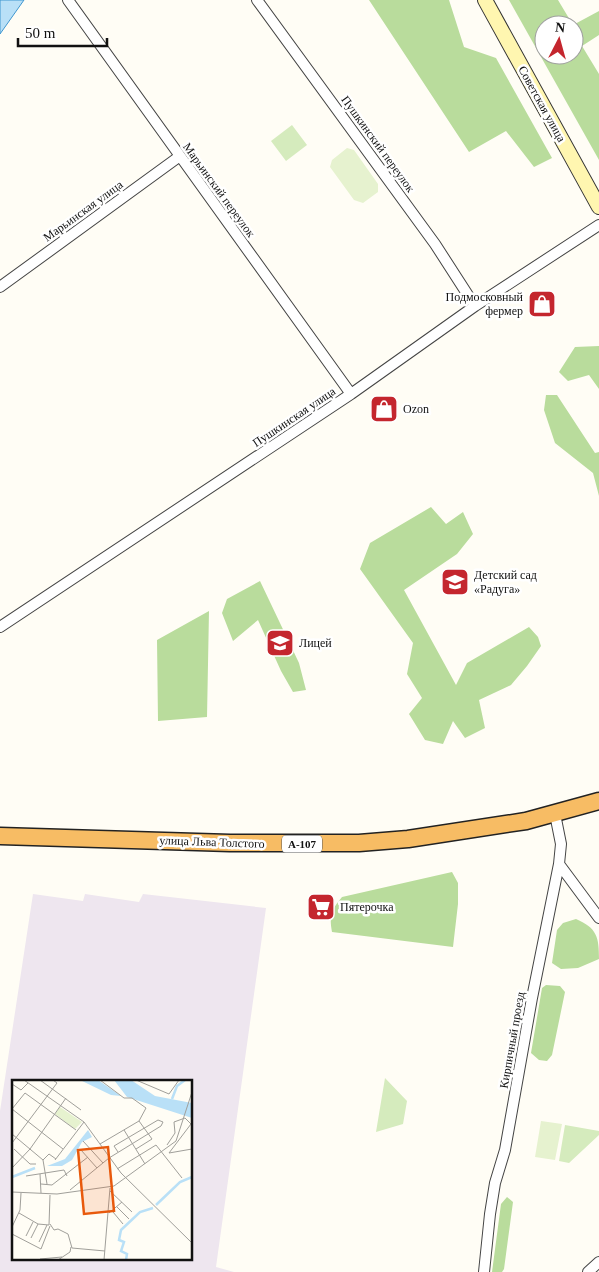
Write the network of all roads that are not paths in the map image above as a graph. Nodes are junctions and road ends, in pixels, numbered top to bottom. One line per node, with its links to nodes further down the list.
1 (68, 0): 4 (street, Марьинский переулок)
2 (257, 0): 8 (street, Пушкинский переулок)
3 (485, 0): 5 (main road, Советская улица)
4 (180, 156): 7 (street, Марьинская улица); 9 (street, Марьинский переулок)
5 (599, 207)
6 (599, 225): 8 (street, Пушкинская улица)
7 (0, 286)
8 (475, 306): 9 (street, Пушкинская улица)
9 (351, 394): 10 (street, Пушкинская улица)
10 (0, 627)
11 (599, 801): 12 (highway, улица Льва Толстого / А-107)
12 (555, 814): 13 (highway, улица Льва Толстого / А-107); 14 (street, Кирпичный проезд)
13 (0, 836)
14 (559, 864): 15 (street); 17 (street, Кирпичный проезд)
15 (599, 918)
16 (599, 1262): 18 (street)
17 (484, 1272)
18 (588, 1272)

